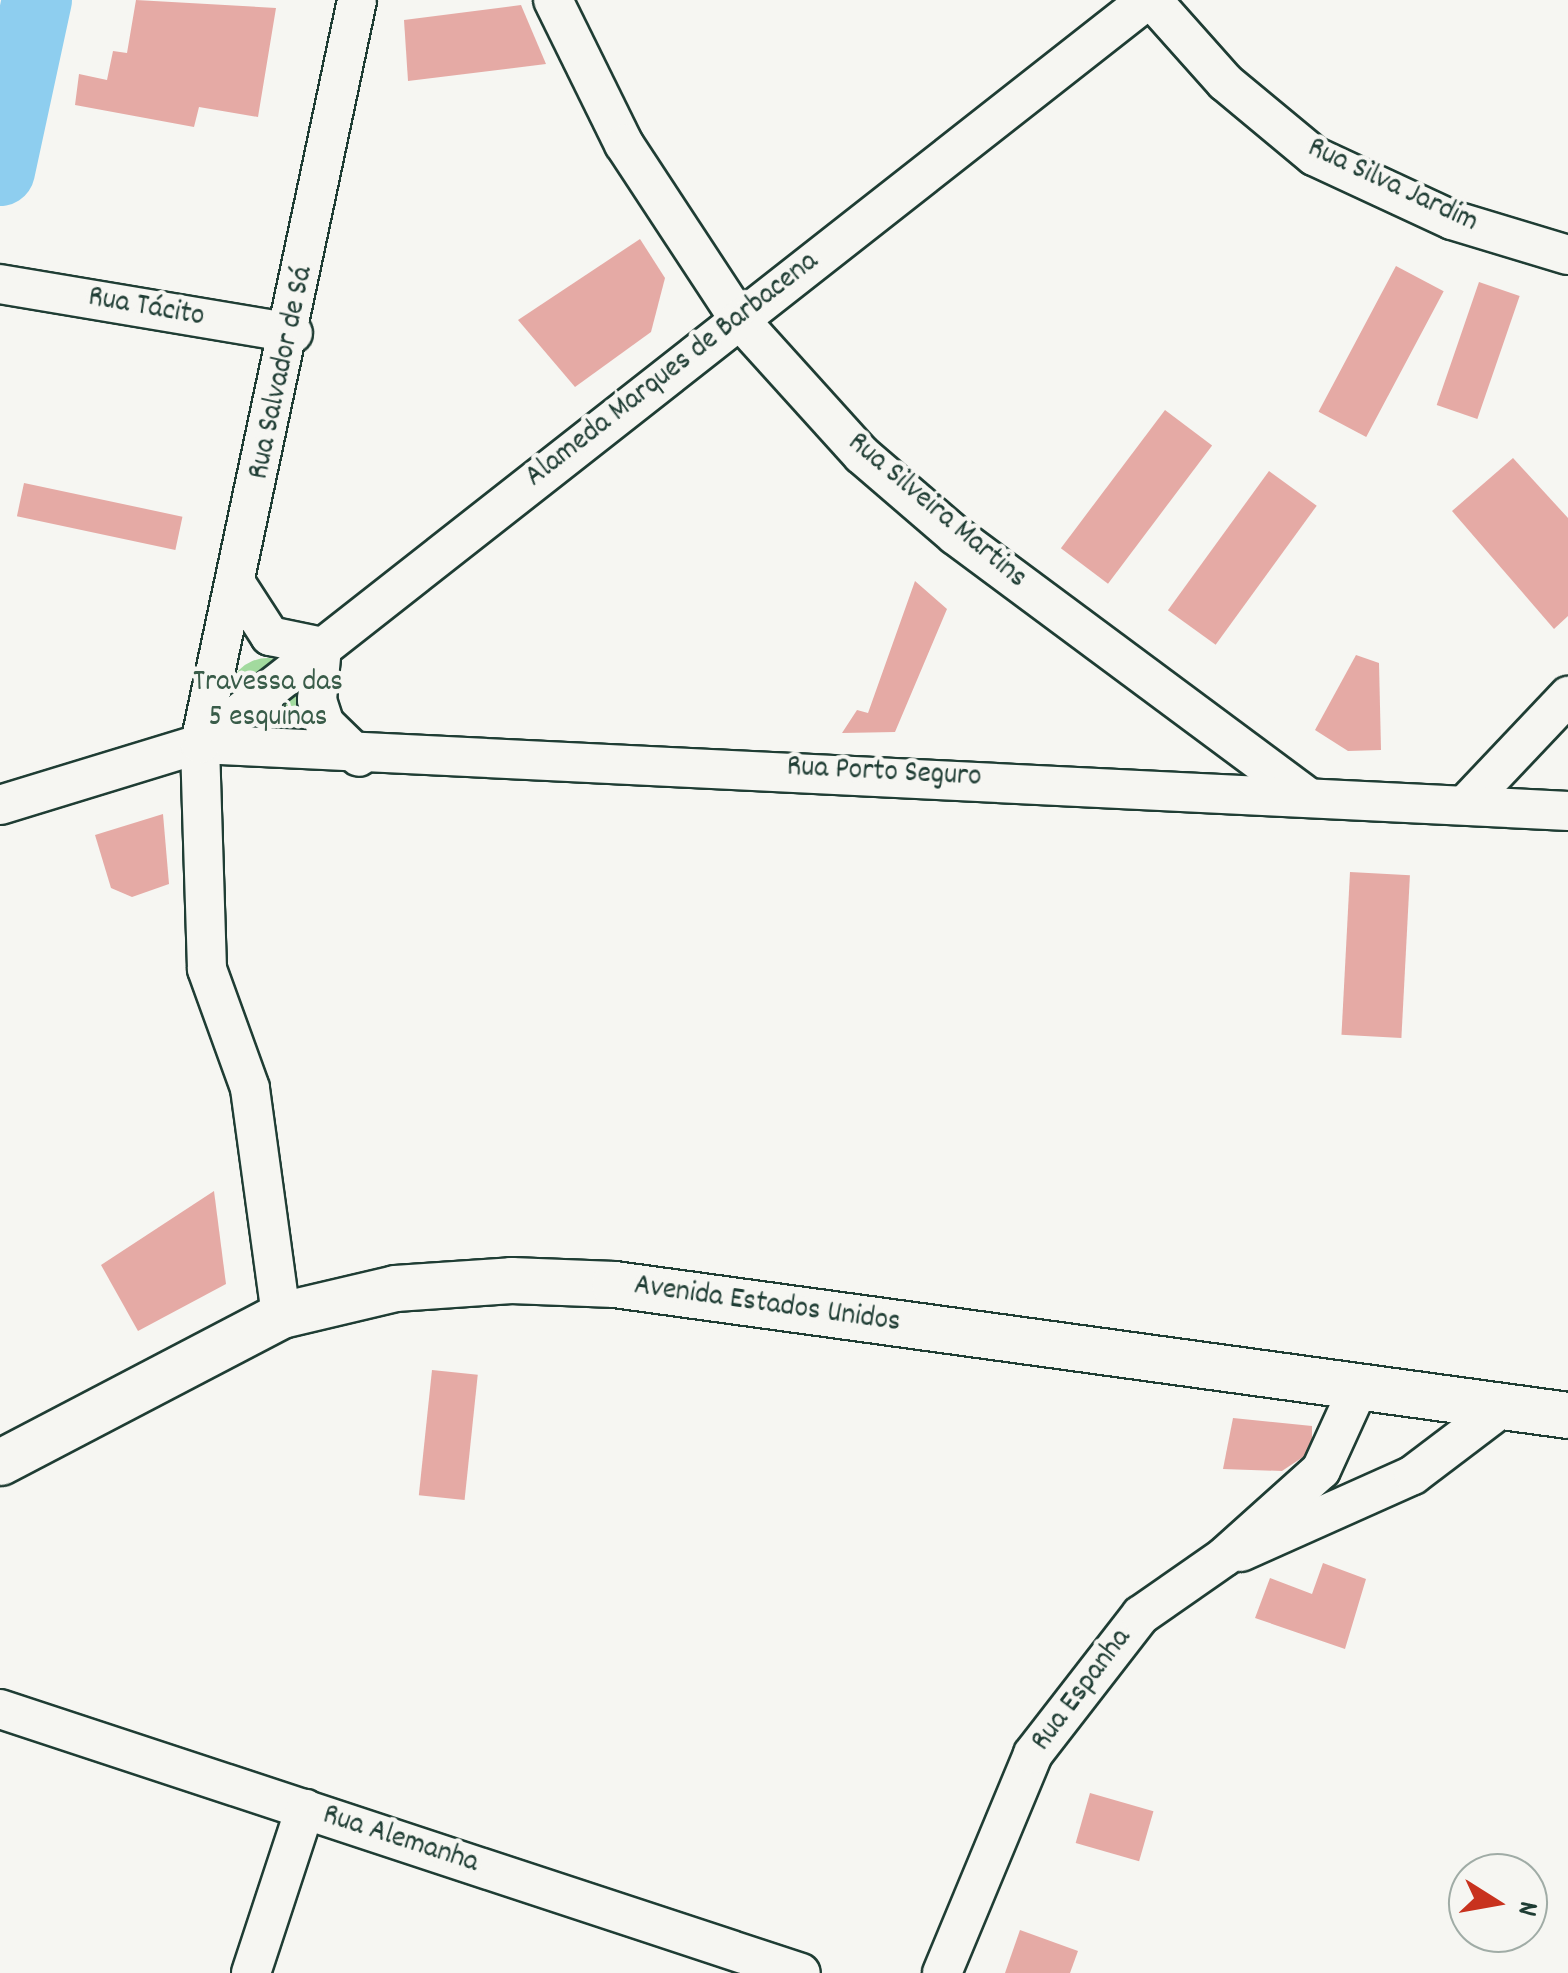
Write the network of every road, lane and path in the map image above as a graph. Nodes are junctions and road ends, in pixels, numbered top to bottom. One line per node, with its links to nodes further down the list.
1 (357, 0): 7 (street, Rua Salvador de Sá)
2 (553, 0): 6 (street, Rua Silveira Martins)
3 (1150, 0): 4 (street, Rua Silva Jardim); 6 (street, Alameda Marques de Barbacena)
4 (1568, 255)
5 (0, 284): 7 (street, Rua Tácito)
6 (739, 319): 9 (street, Alameda Marques de Barbacena); 13 (street, Rua Silveira Martins)
7 (293, 333): 8 (street, Rua Salvador de Sá)
8 (237, 585): 9 (street); 11 (street, Rua Salvador de Sá)
9 (322, 647): 11 (street, Alameda Marques de Barbacena); 12 (street)
10 (1568, 696): 15 (street)
11 (200, 744): 12 (street, Rua Porto Seguro); 14 (street); 17 (street, Rua Salvador de Sá)
12 (359, 756): 13 (street, Rua Porto Seguro)
13 (1306, 796): 15 (street, Rua Porto Seguro)
14 (0, 804)
15 (1466, 804): 16 (street, Rua Porto Seguro)
16 (1568, 812)
17 (282, 1316): 18 (street, Avenida Estados Unidos); 21 (street, Avenida Estados Unidos)
18 (1357, 1391): 19 (street, Avenida Estados Unidos); 22 (street, Rua Espanha)
19 (1500, 1409): 20 (street, Avenida Estados Unidos); 22 (street, Rua Espanha)
20 (1568, 1415)
21 (0, 1462)
22 (1224, 1557): 27 (street, Rua Espanha)
23 (0, 1709): 24 (street, Rua Alemanha)
24 (305, 1809): 25 (street); 26 (street, Rua Alemanha)
25 (251, 1973)
26 (801, 1973)
27 (942, 1973)

